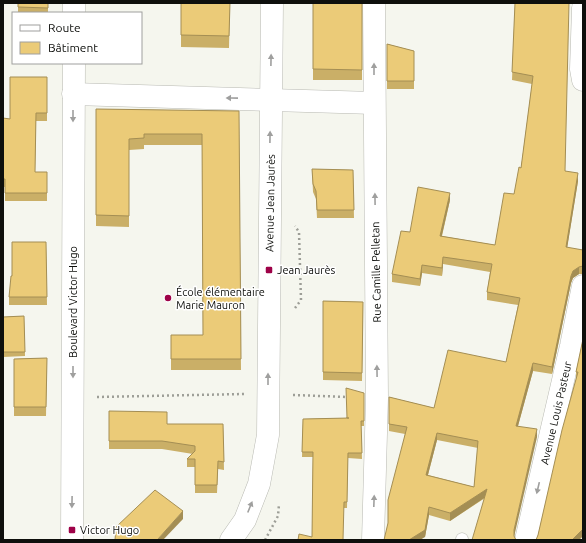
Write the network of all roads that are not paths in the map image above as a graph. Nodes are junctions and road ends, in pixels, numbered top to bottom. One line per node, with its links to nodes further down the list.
1 (272, 3): 7 (street, Avenue Jean Jaurès, one-way to 1)
2 (374, 3): 8 (street, Rue Camille Pelletan, one-way to 2)
3 (583, 8): 5 (street)
4 (74, 64): 6 (street, Boulevard Victor Hugo)
5 (583, 80)
6 (73, 94): 7 (street, one-way to 6); 11 (street, Boulevard Victor Hugo, one-way to 11)
7 (271, 99): 8 (street); 12 (street, Avenue Jean Jaurès, one-way to 7)
8 (374, 103): 13 (street, Rue Camille Pelletan, one-way to 8)
9 (583, 286): 10 (street, Avenue Louis Pasteur)
10 (577, 348): 14 (street, Avenue Louis Pasteur, one-way to 14)
11 (72, 540)
12 (231, 540)
13 (373, 540)
14 (526, 540)

